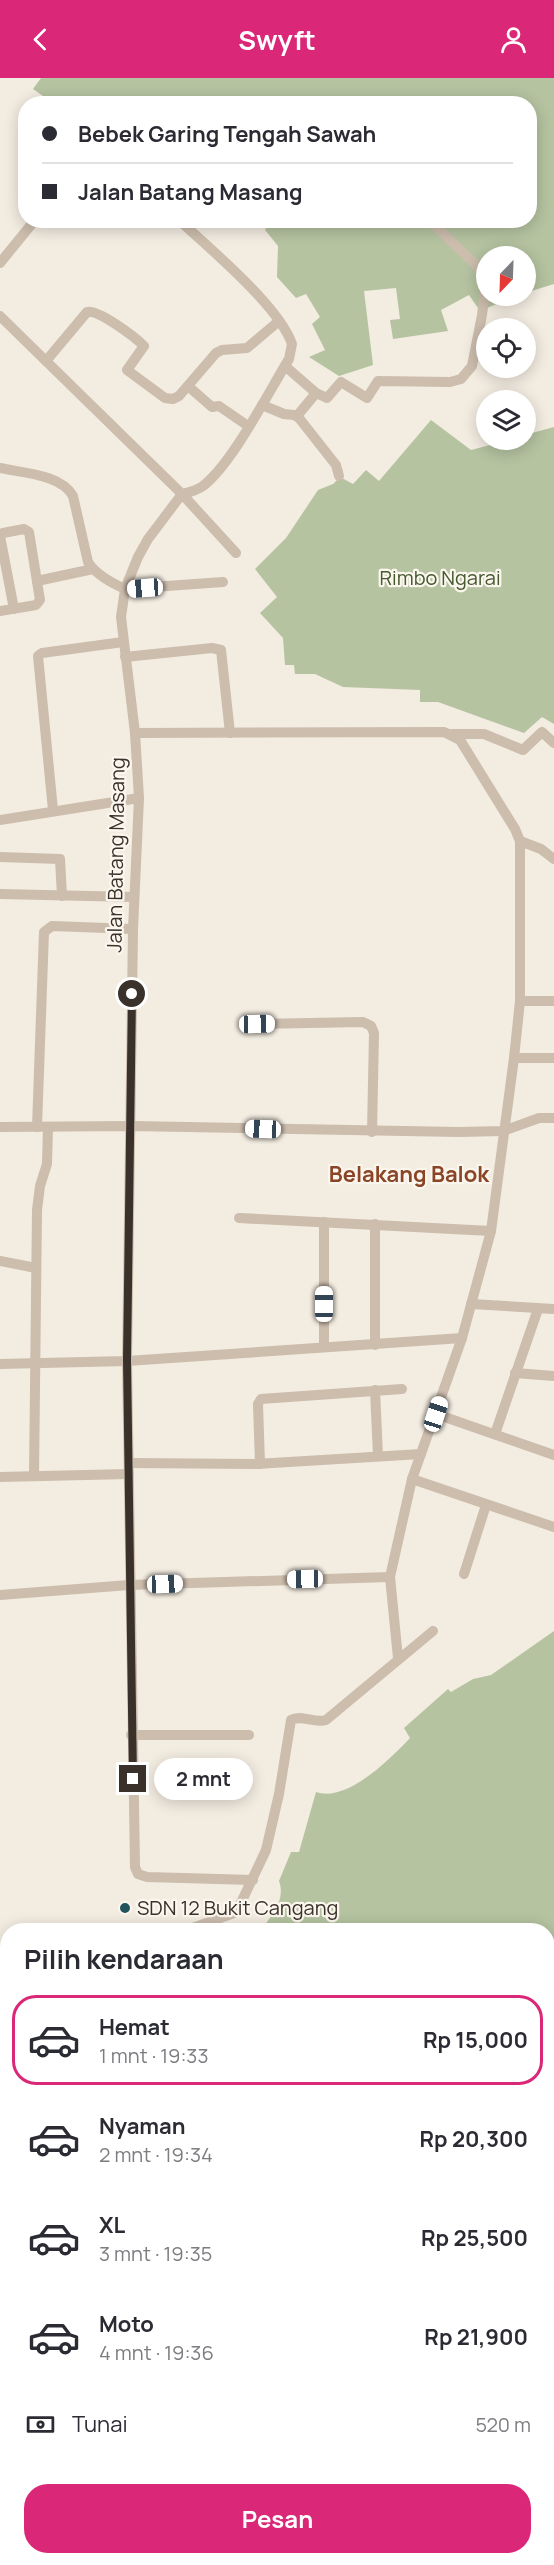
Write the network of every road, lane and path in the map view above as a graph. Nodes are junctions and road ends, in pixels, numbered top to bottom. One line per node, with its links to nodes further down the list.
1 (28, 228): 4 (street)
2 (187, 228): 6 (street)
3 (437, 228): 10 (street)
4 (0, 262)
5 (0, 316): 7 (street)
6 (279, 321): 8 (street); 9 (street)
7 (46, 361): 9 (street); 16 (street)
8 (285, 366): 10 (street); 11 (street)
9 (188, 386): 13 (street)
10 (316, 393): 12 (street)
11 (262, 405): 12 (street); 13 (street)
12 (297, 416): 15 (street)
13 (248, 426): 16 (street)
14 (0, 468): 18 (street)
15 (339, 476)
16 (182, 494): 17 (street); 21 (street, Jalan Batang Masang)
17 (236, 553)
18 (93, 569): 19 (street); 21 (street)
19 (37, 581): 22 (street); 22 (street)
20 (223, 582): 21 (street)
21 (125, 589): 24 (street, Jalan Batang Masang)
22 (14, 609): 23 (street)
23 (0, 611)
24 (123, 642): 25 (street, Jalan Batang Masang); 31 (street)
25 (125, 657): 26 (street, Jalan Batang Masang); 27 (street)
26 (135, 733): 27 (street); 30 (street, Jalan Batang Masang)
27 (230, 733): 28 (street)
28 (452, 734): 29 (street); 33 (street)
29 (554, 743)
30 (139, 798): 31 (street); 38 (street, Jalan Batang Masang)
31 (53, 810): 32 (street)
32 (0, 820)
33 (520, 841): 35 (street); 40 (street)
34 (0, 857): 37 (street)
35 (554, 859)
36 (0, 894): 37 (street)
37 (62, 896): 38 (street)
38 (134, 897): 39 (street, Jalan Batang Masang)
39 (133, 929): 46 (street, Jalan Batang Masang); 48 (street)
40 (520, 1001): 41 (street); 43 (street)
41 (554, 1001)
42 (257, 1024): 50 (street)
43 (514, 1058): 44 (street); 49 (street)
44 (554, 1058)
45 (554, 1118): 49 (street)
46 (131, 1126): 48 (street); 50 (street); 63 (street, Jalan Batang Masang)
47 (0, 1127): 48 (street)
48 (43, 1127): 56 (street)
49 (503, 1131): 50 (street); 54 (street)
50 (372, 1132)
51 (239, 1218): 52 (street)
52 (324, 1222): 53 (street); 62 (street)
53 (375, 1224): 54 (street); 61 (street)
54 (490, 1231): 57 (street)
55 (0, 1260): 56 (street)
56 (36, 1268): 64 (street)
57 (471, 1304): 58 (street); 60 (street)
58 (538, 1309): 59 (street); 66 (street)
59 (554, 1309)
60 (462, 1338): 61 (street); 70 (street)
61 (375, 1345): 62 (street)
62 (324, 1347): 63 (street)
63 (127, 1360): 64 (street); 76 (street, Jalan Batang Masang)
64 (36, 1363): 65 (street); 77 (street)
65 (0, 1364)
66 (515, 1373): 67 (street); 71 (street)
67 (554, 1376)
68 (402, 1389): 69 (street)
69 (375, 1390): 74 (street); 75 (street)
70 (436, 1414): 71 (street); 72 (street)
71 (495, 1434): 73 (street)
72 (421, 1454): 74 (street); 79 (street)
73 (554, 1455)
74 (378, 1456): 75 (street)
75 (260, 1464): 76 (street)
76 (129, 1468): 77 (street); 84 (street, Jalan Batang Masang)
77 (34, 1476): 78 (street)
78 (0, 1477)
79 (412, 1479): 80 (street); 83 (street)
80 (486, 1505): 81 (street); 82 (street)
81 (554, 1527)
82 (464, 1574)
83 (390, 1577): 84 (street); 87 (street)
84 (129, 1586): 85 (street); 88 (street, Jalan Batang Masang)
85 (0, 1595)
86 (433, 1631): 87 (street)
87 (398, 1658): 90 (street)
88 (132, 1735): 89 (street); 90 (street, Jalan Batang Masang)
89 (249, 1735)
90 (253, 1880): 91 (street)
91 (209, 1923)

